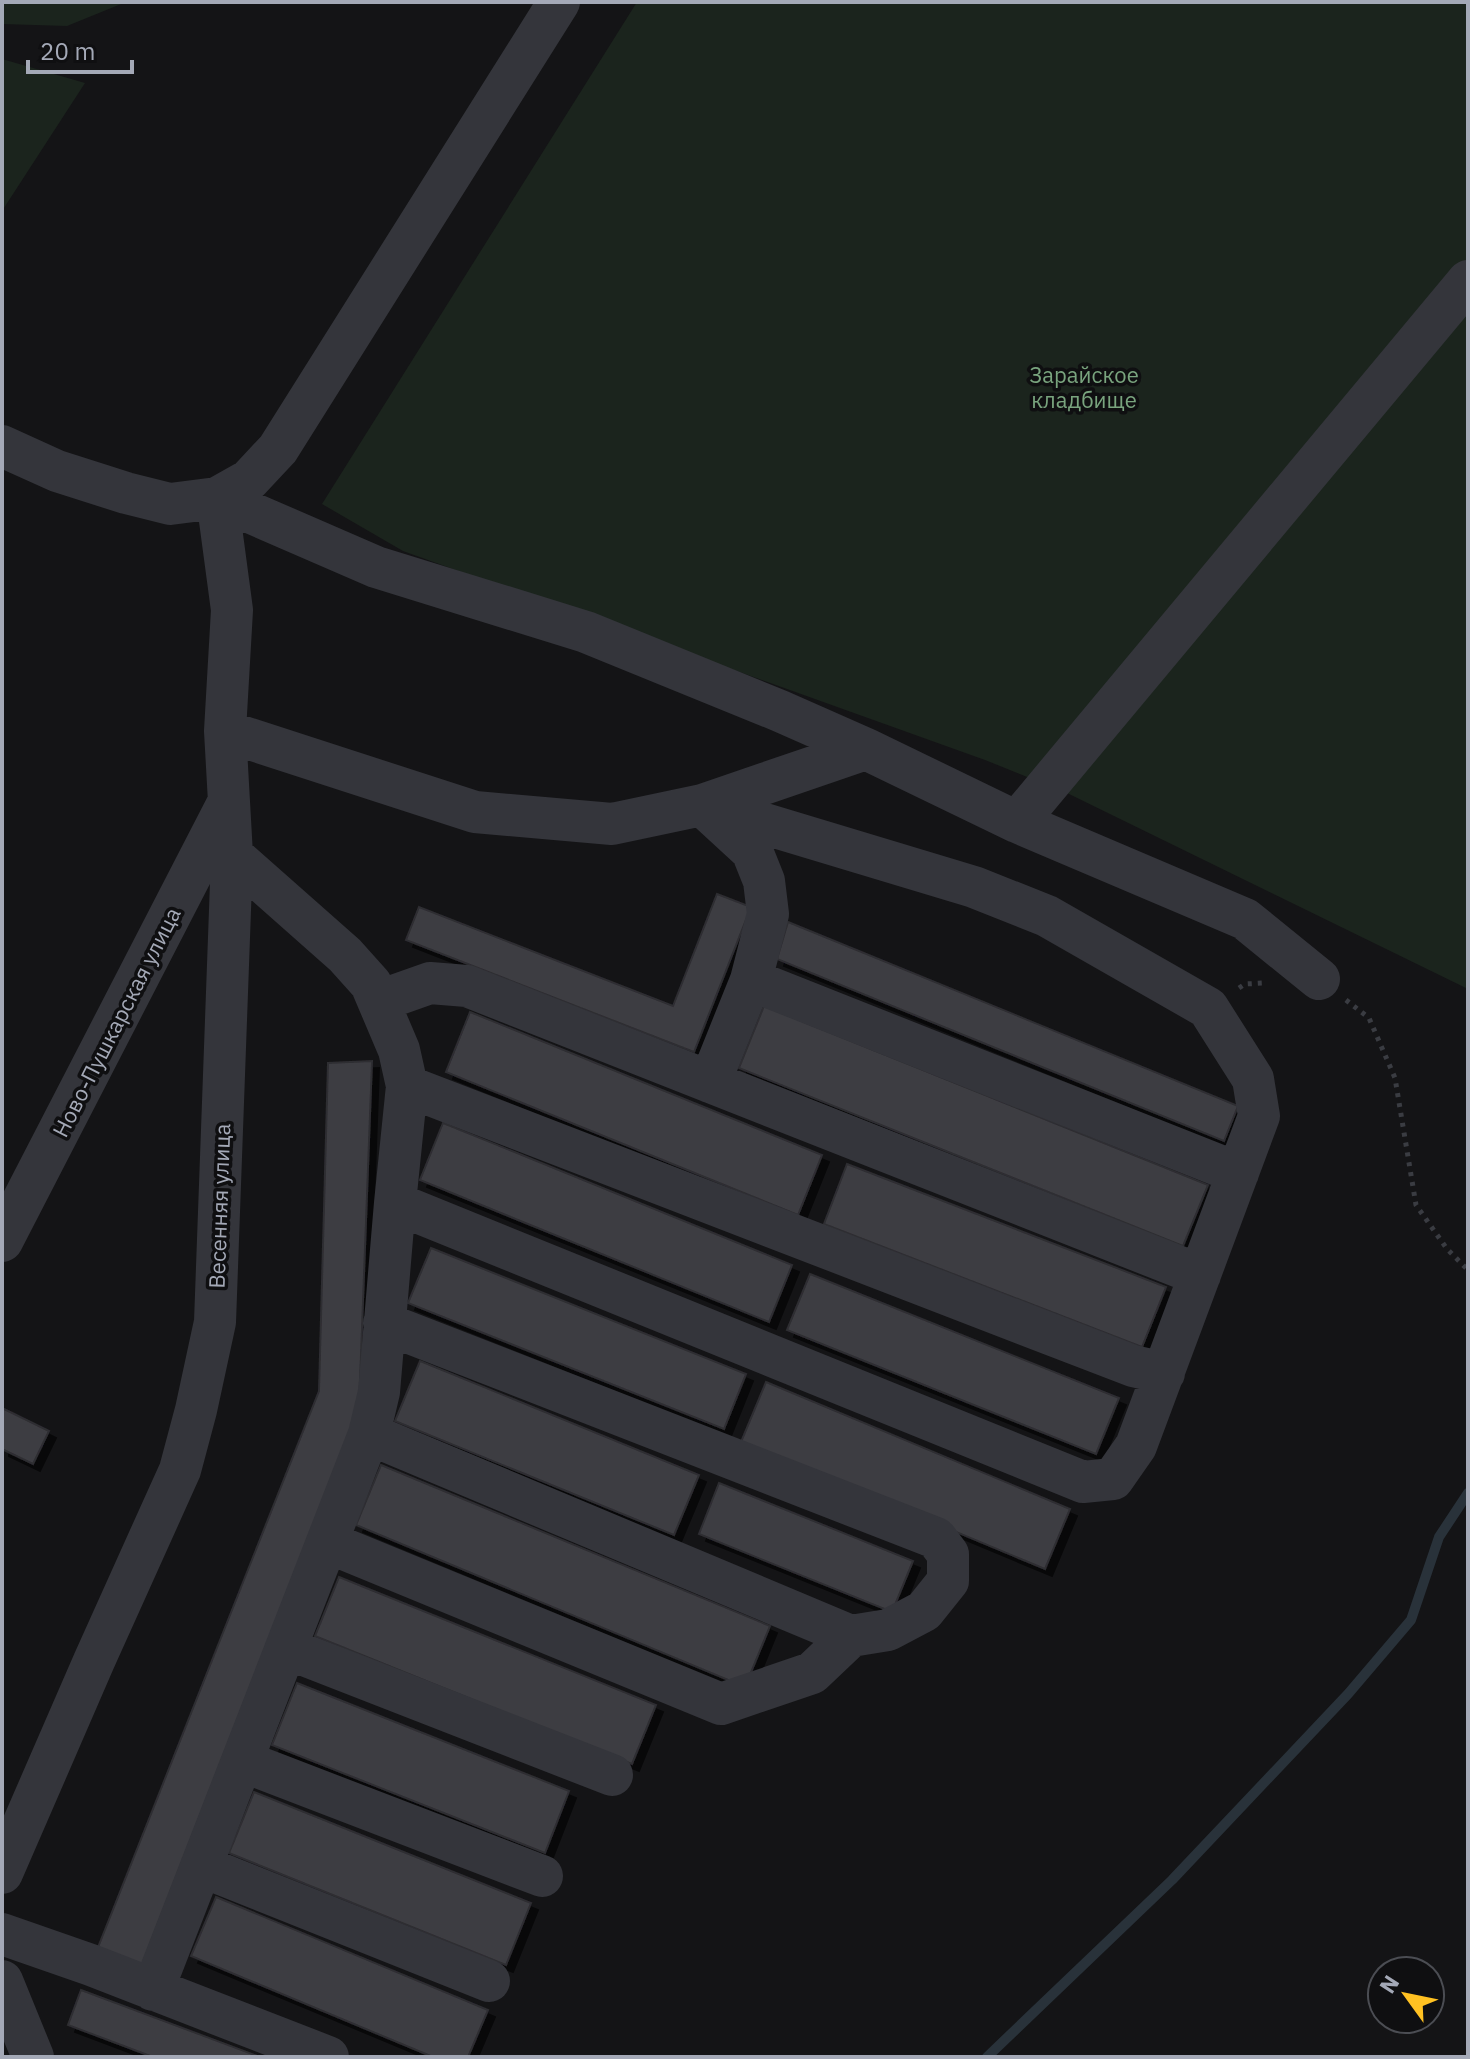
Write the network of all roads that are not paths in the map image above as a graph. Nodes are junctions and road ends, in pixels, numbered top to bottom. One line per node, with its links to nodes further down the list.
1 (559, 2): 4 (street)
2 (1468, 281): 9 (street)
3 (2, 446): 4 (street)
4 (217, 498): 5 (street, Весенняя улица); 6 (street)
5 (225, 731): 7 (street, Весенняя улица); 8 (street)
6 (866, 749): 8 (street); 9 (street)
7 (228, 802): 10 (street, Весенняя улица); 18 (street, Ново-Пушкарская улица)
8 (702, 805): 12 (street); 16 (street)
9 (1017, 822): 11 (street)
10 (232, 855): 13 (street); 29 (street, Весенняя улица)
11 (1319, 979)
12 (751, 980): 14 (street); 16 (street)
13 (379, 1001): 14 (street); 15 (street)
14 (710, 1082): 19 (street)
15 (407, 1086): 17 (street); 21 (street)
16 (1238, 1173): 19 (street)
17 (395, 1203): 20 (street); 21 (street)
18 (2, 1241)
19 (1200, 1275): 21 (street)
20 (384, 1323): 22 (street); 24 (street)
21 (1164, 1373)
22 (369, 1434): 23 (street); 24 (street)
23 (327, 1542): 24 (street); 25 (street)
24 (851, 1636)
25 (286, 1648): 26 (street); 27 (street)
26 (242, 1761): 28 (street); 30 (street)
27 (612, 1775)
28 (201, 1866): 33 (street); 34 (street)
29 (2, 1873)
30 (542, 1876)
31 (2, 1934): 34 (street)
32 (2, 1981): 35 (street)
33 (489, 1981)
34 (153, 1990): 36 (street)
35 (33, 2057)
36 (328, 2057)

